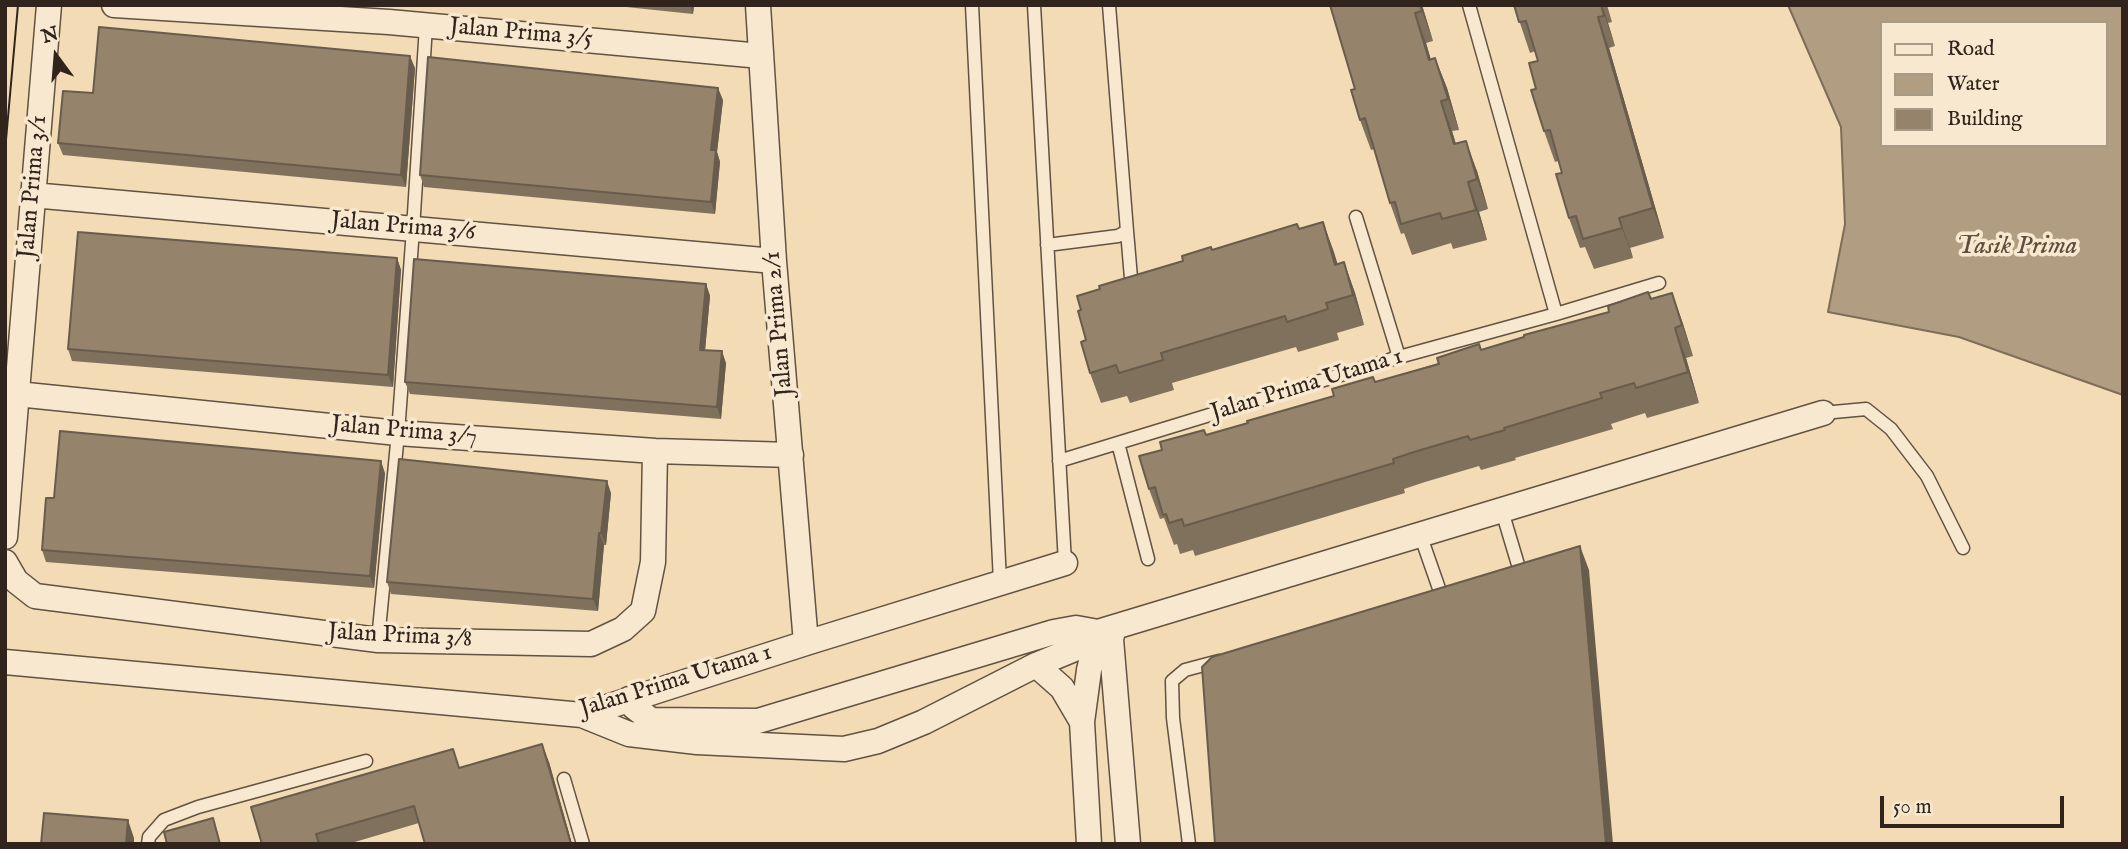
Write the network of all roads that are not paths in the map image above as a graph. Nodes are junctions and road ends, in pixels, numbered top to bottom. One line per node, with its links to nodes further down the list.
1 (49, 5): 11 (street, Jalan Prima 3/1)
2 (114, 5): 8 (street, Jalan Prima 3/5)
3 (758, 5): 10 (street, Jalan Prima 2/1)
4 (972, 5): 36 (lane)
5 (1034, 5): 15 (lane, Jalan Prima Utama 1)
6 (1109, 5): 14 (lane)
7 (1469, 5): 19 (lane)
8 (389, 14): 9 (street, Jalan Prima 3/5)
9 (426, 26): 10 (street, Jalan Prima 3/5); 13 (lane)
10 (761, 56): 16 (street, Jalan Prima 2/1)
11 (32, 195): 13 (street, Jalan Prima 3/6); 21 (street, Jalan Prima 3/1)
12 (1356, 217): 20 (lane)
13 (413, 229): 16 (street, Jalan Prima 3/6); 23 (lane)
14 (1127, 231): 15 (lane); 17 (lane)
15 (1047, 245): 27 (lane, Jalan Prima Utama 1)
16 (774, 261): 26 (street, Jalan Prima 2/1)
17 (1131, 278)
18 (1660, 282): 19 (lane, Jalan Prima Utama 1)
19 (1556, 314): 20 (lane, Jalan Prima Utama 1)
20 (1399, 357): 24 (lane, Jalan Prima Utama 1)
21 (17, 394): 23 (street, Jalan Prima 3/7); 30 (street, Jalan Prima 3/1)
22 (1823, 413): 28 (street); 31 (lane)
23 (398, 433): 25 (street, Jalan Prima 3/7); 41 (lane)
24 (1118, 443): 27 (lane, Jalan Prima Utama 1); 32 (lane)
25 (655, 451): 26 (street, Jalan Prima 3/7); 41 (street, Jalan Prima 3/8)
26 (791, 455): 42 (street, Jalan Prima 2/1)
27 (1059, 461): 34 (lane, Jalan Prima Utama 1)
28 (1502, 511): 29 (street); 35 (lane)
29 (1420, 534): 38 (lane); 40 (street)
30 (5, 537)
31 (1963, 548)
32 (1148, 559)
33 (5, 562): 41 (street, Jalan Prima 3/8)
34 (1065, 563): 36 (street, Jalan Prima Utama 1)
35 (1509, 582)
36 (1000, 583): 42 (street, Jalan Prima Utama 1)
37 (1456, 597): 38 (lane)
38 (1443, 600): 39 (lane)
39 (1429, 605)
40 (1106, 629): 45 (street); 46 (street); 48 (street); 54 (street)
41 (378, 639)
42 (806, 643): 46 (street, Jalan Prima Utama 1)
43 (1236, 657): 55 (lane)
44 (5, 662): 47 (street, Jalan Prima Utama 1)
45 (1036, 664): 47 (street); 48 (street)
46 (629, 699): 47 (street, Jalan Prima Utama 1)
47 (583, 715)
48 (1082, 722): 53 (street)
49 (366, 761): 51 (lane)
50 (564, 779): 52 (lane)
51 (148, 844)
52 (583, 844)
53 (1089, 844)
54 (1128, 844)
55 (1189, 844)

